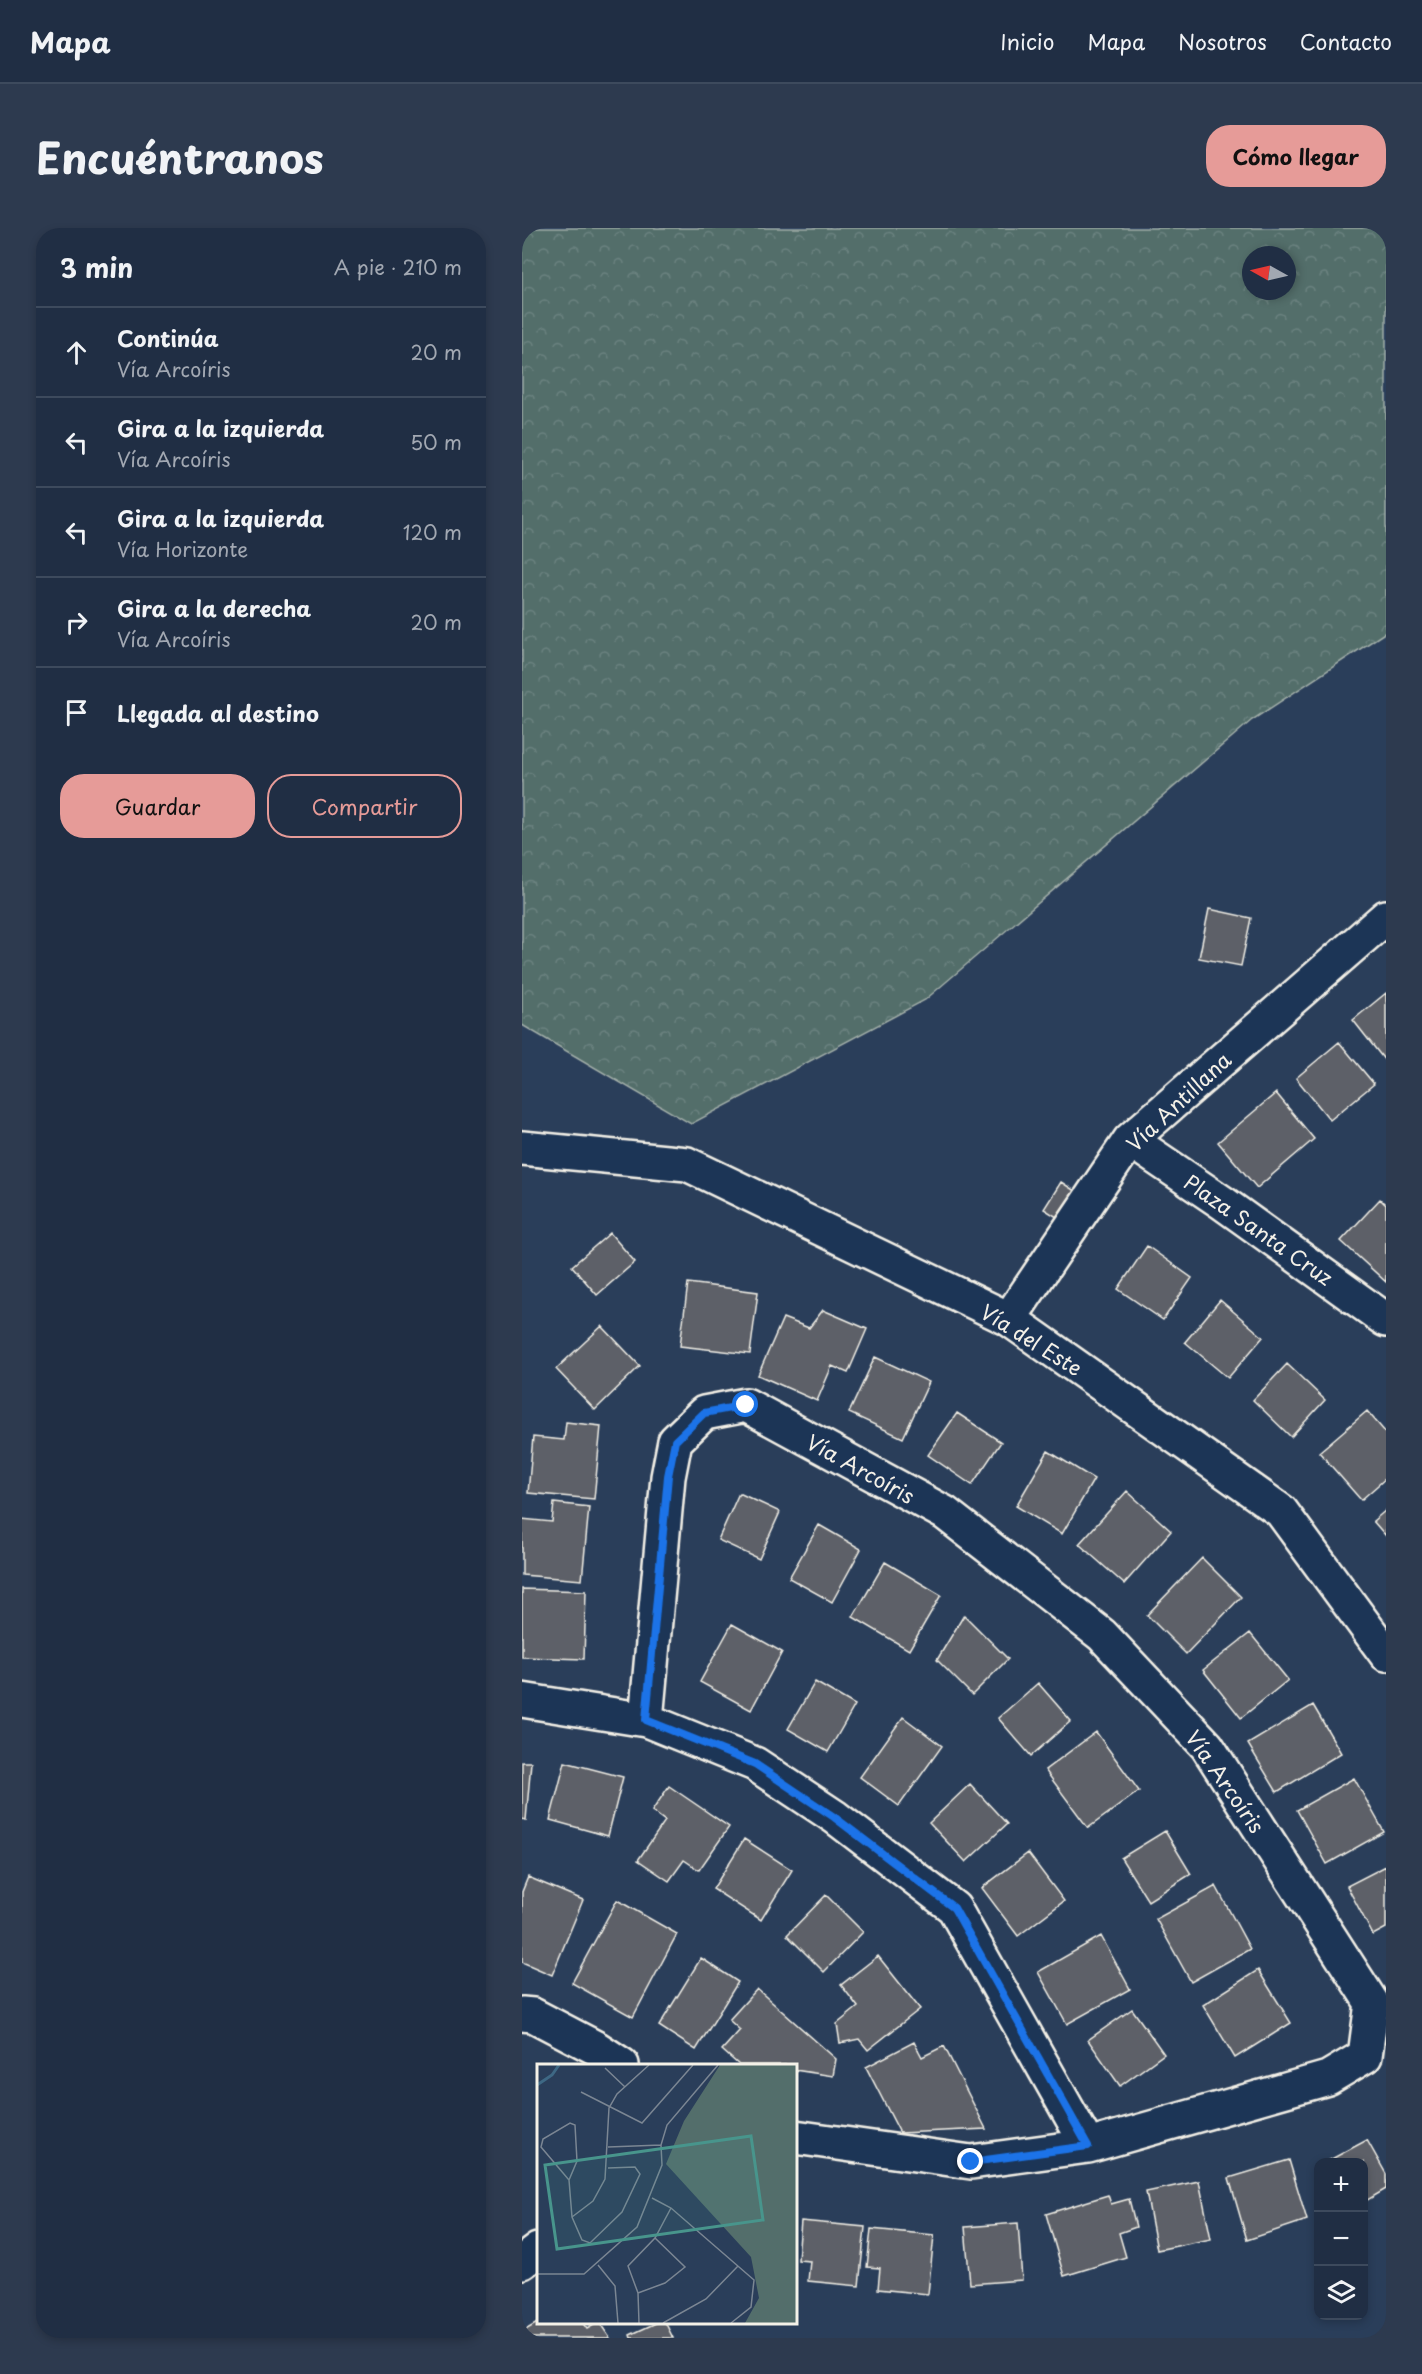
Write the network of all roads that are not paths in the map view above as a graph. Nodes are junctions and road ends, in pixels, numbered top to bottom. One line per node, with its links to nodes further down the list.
1 (1386, 917): 2 (street, Vía Antillana)
2 (1130, 1140): 4 (street, Vía Antillana); 5 (street, Plaza Santa Cruz)
3 (522, 1148): 4 (street, Vía del Este)
4 (1009, 1319): 6 (street, Vía del Este)
5 (1386, 1320)
6 (1386, 1654)
7 (522, 1700): 8 (street)
8 (646, 1720): 12 (street); 12 (street, Vía Arcoíris)
9 (522, 2014): 10 (street)
10 (604, 2059)
11 (796, 2137): 12 (street, Vía Arcoíris)
12 (1088, 2146)
13 (537, 2251): 14 (street)
14 (522, 2262)

